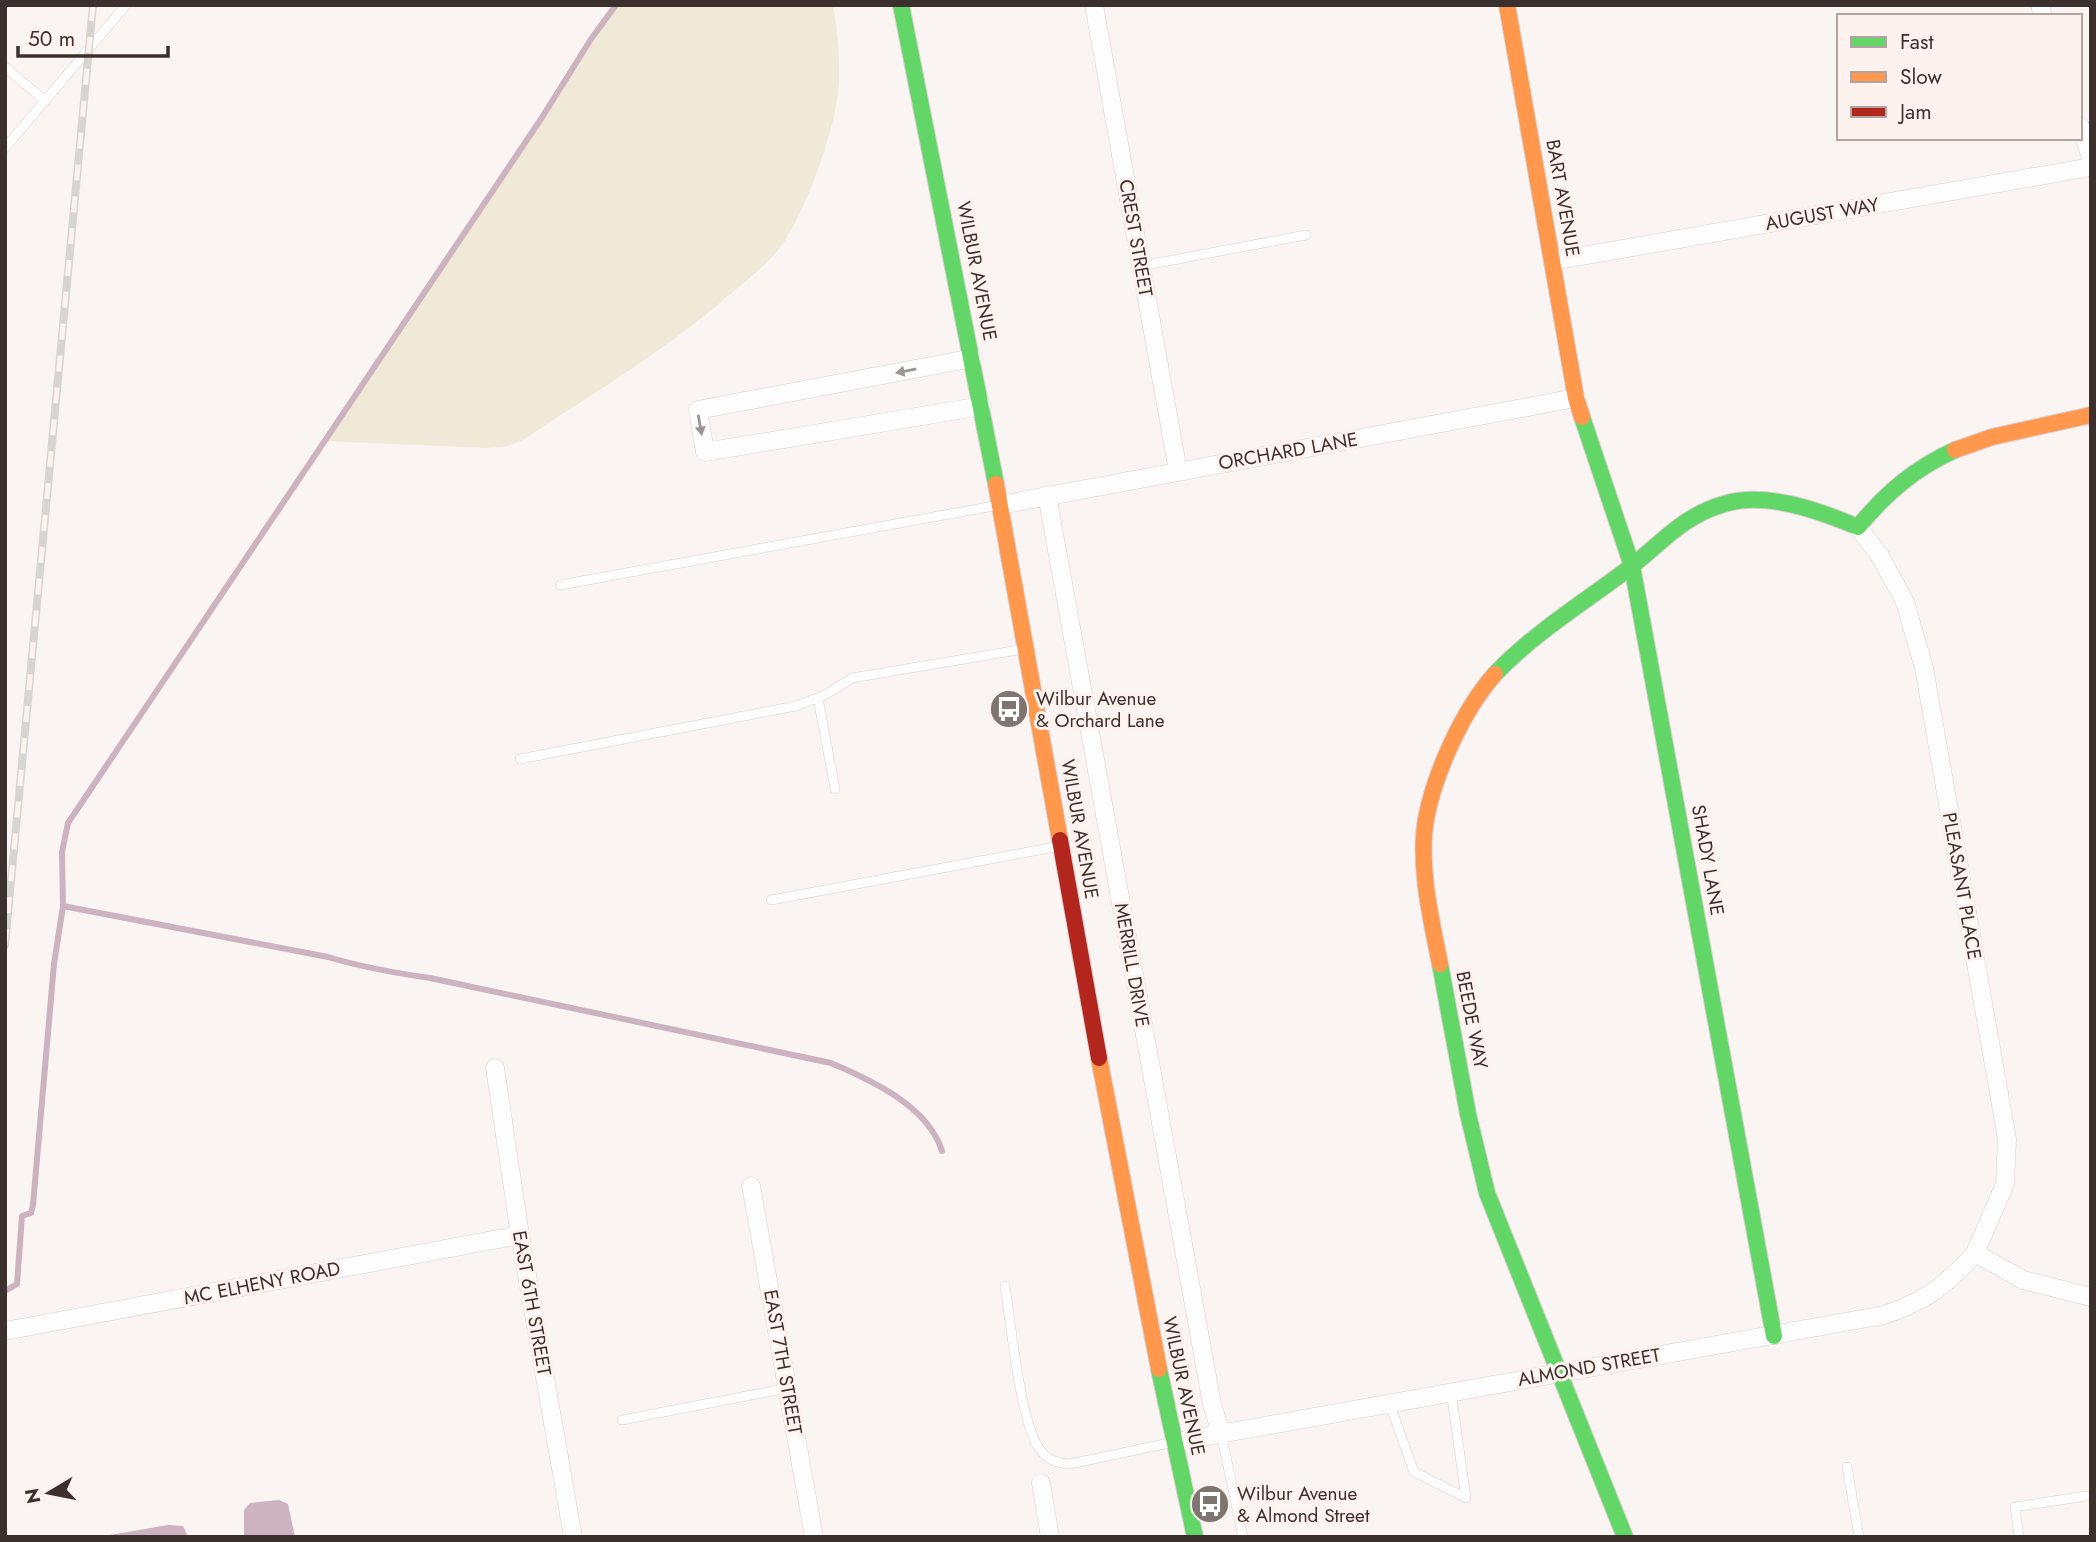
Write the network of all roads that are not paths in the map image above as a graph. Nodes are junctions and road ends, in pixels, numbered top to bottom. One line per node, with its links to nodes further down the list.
1 (126, 5): 6 (lane)
2 (901, 5): 14 (street, WILBUR AVENUE)
3 (1094, 5): 13 (street, CREST STREET)
4 (1507, 5): 12 (street, BART AVENUE)
5 (5, 66): 6 (lane)
6 (44, 100): 8 (lane)
7 (2082, 132): 9 (street)
8 (5, 148)
9 (2091, 157)
10 (2091, 167): 12 (street, AUGUST WAY)
11 (1306, 235): 13 (lane)
12 (1553, 261): 15 (street, BART AVENUE)
13 (1141, 265): 18 (street, CREST STREET)
14 (973, 358): 16 (street, WILBUR AVENUE); 16 (street, one-way to 16)
15 (1576, 398): 18 (street, ORCHARD LANE); 22 (street, SHADY LANE)
16 (982, 406): 20 (street, WILBUR AVENUE)
17 (2091, 415): 21 (street)
18 (1178, 471): 19 (street, ORCHARD LANE)
19 (1047, 495): 20 (street, ORCHARD LANE); 43 (street, MERRILL DRIVE)
20 (1000, 505): 23 (lane); 24 (street, WILBUR AVENUE)
21 (1858, 527): 22 (street, BEEDE WAY); 33 (street, PLEASANT PLACE)
22 (1632, 566): 37 (street, SHADY LANE); 38 (street, BEEDE WAY)
23 (560, 585)
24 (1026, 649): 25 (lane); 28 (street, WILBUR AVENUE)
25 (818, 698): 26 (lane); 27 (lane)
26 (520, 759)
27 (835, 789)
28 (1061, 846): 29 (lane); 44 (street, WILBUR AVENUE)
29 (771, 900)
30 (495, 1068): 32 (street, EAST 6TH STREET)
31 (751, 1186): 39 (street, EAST 7TH STREET)
32 (520, 1235): 36 (street, MC ELHENY ROAD); 48 (street, EAST 6TH STREET)
33 (1975, 1253): 35 (street); 37 (street, ALMOND STREET)
34 (1005, 1286): 44 (lane, ALMOND STREET)
35 (2091, 1297)
36 (5, 1331)
37 (1774, 1336): 38 (street, ALMOND STREET)
38 (1558, 1372): 40 (street, ALMOND STREET); 53 (street, BEEDE WAY)
39 (788, 1388): 42 (lane); 49 (street, EAST 7TH STREET)
40 (1451, 1391): 41 (street, ALMOND STREET); 41 (lane)
41 (1389, 1402): 43 (street, ALMOND STREET)
42 (622, 1420)
43 (1221, 1433): 44 (street, ALMOND STREET); 52 (lane)
44 (1175, 1442): 51 (street, WILBUR AVENUE)
45 (1847, 1467): 54 (lane)
46 (1041, 1483): 50 (street)
47 (2086, 1496): 55 (lane)
48 (573, 1537)
49 (814, 1537)
50 (1050, 1537)
51 (1195, 1537)
52 (1243, 1537)
53 (1625, 1537)
54 (1859, 1537)
55 (2019, 1537)

